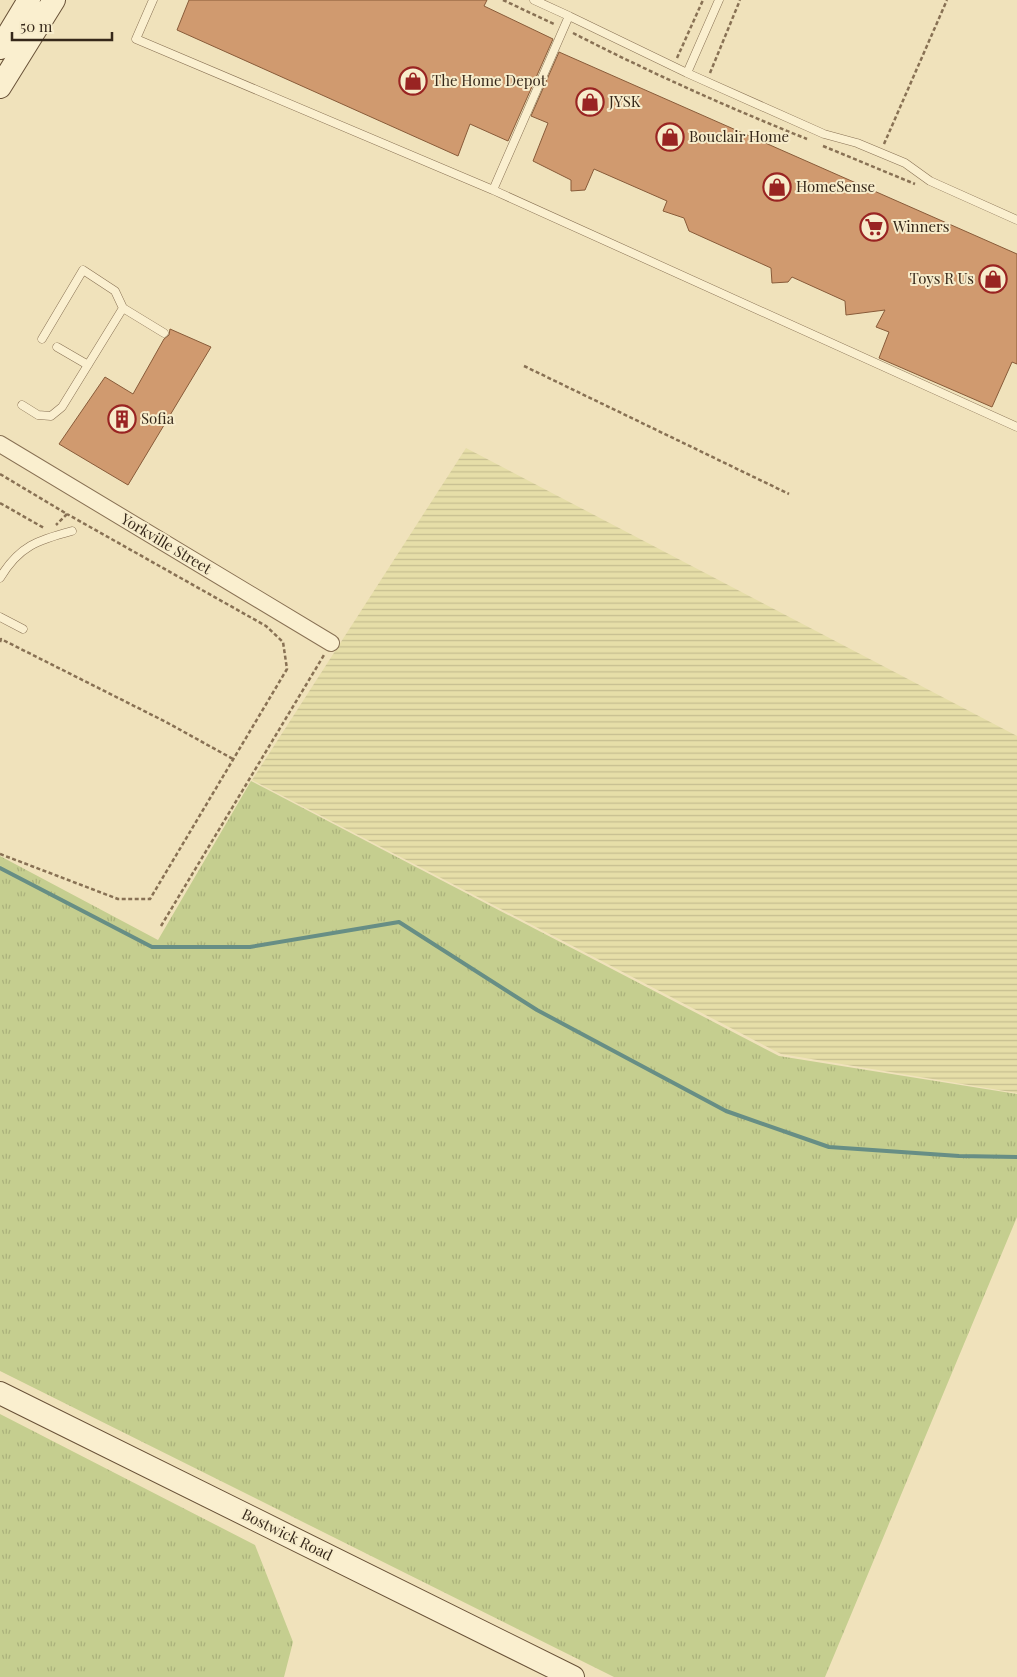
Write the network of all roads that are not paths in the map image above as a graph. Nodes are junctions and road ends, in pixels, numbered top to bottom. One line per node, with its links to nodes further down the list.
1 (29, 0): 7 (main road)
2 (54, 0): 9 (main road)
3 (154, 0): 10 (lane)
4 (534, 0): 6 (lane)
5 (719, 0): 8 (lane)
6 (569, 16): 8 (lane); 10 (lane)
7 (0, 48)
8 (687, 73): 11 (lane)
9 (0, 86)
10 (493, 190): 18 (lane)
11 (1017, 220)
12 (123, 308): 13 (lane); 14 (lane); 16 (lane)
13 (164, 333)
14 (42, 339)
15 (57, 347): 16 (lane)
16 (88, 365): 17 (lane)
17 (22, 404)
18 (1017, 427)
19 (0, 444): 24 (street, Yorkville Street)
20 (72, 531): 21 (lane)
21 (0, 578)
22 (0, 617): 23 (lane)
23 (24, 629)
24 (331, 643)
25 (0, 1393): 26 (main road, Bostwick Road)
26 (573, 1677)

